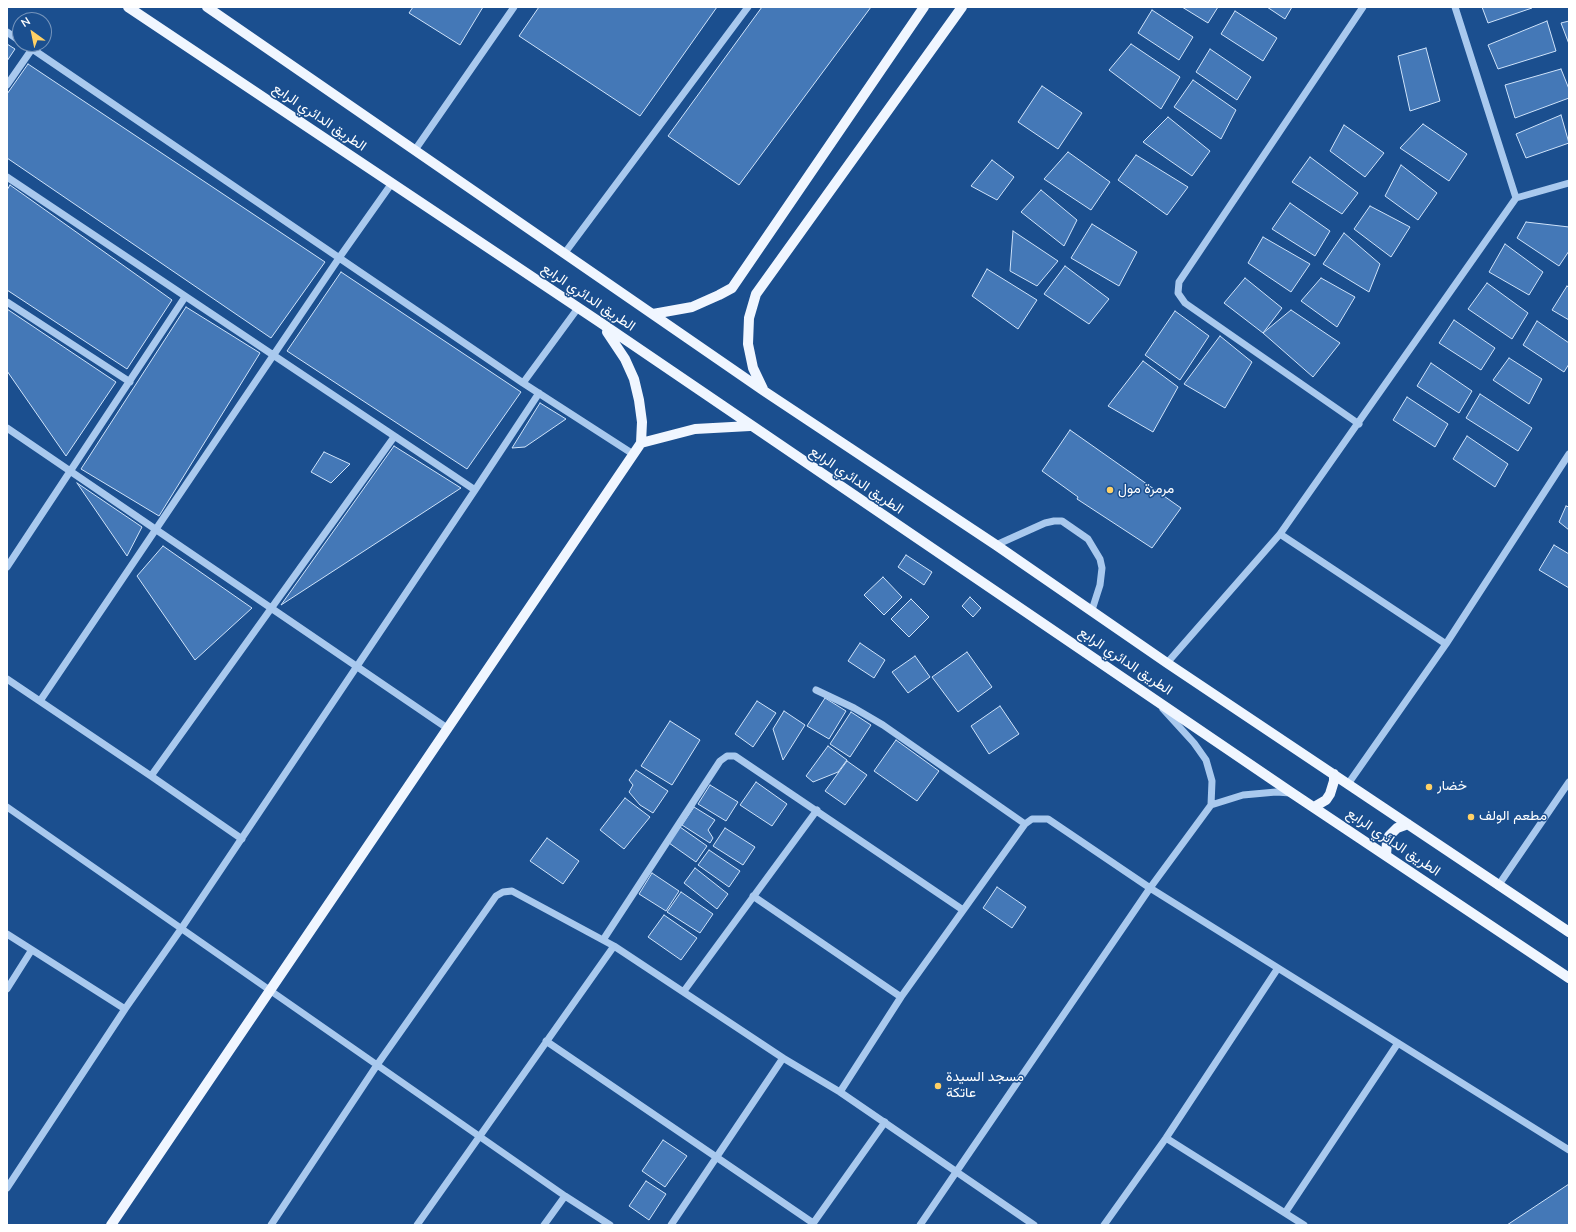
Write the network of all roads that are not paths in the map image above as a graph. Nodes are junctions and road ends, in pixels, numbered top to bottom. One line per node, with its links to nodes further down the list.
1 (128, 7): 14 (main road, الطريق الدائري الرابع)
2 (207, 7): 12 (main road, الطريق الدائري الرابع)
3 (514, 7): 12 (street)
4 (748, 7): 17 (street)
5 (924, 7): 22 (main road)
6 (962, 7): 27 (main road)
7 (1363, 7): 29 (street)
8 (1455, 7): 16 (street)
9 (30, 52): 11 (street)
10 (36, 52): 18 (street)
11 (7, 84)
12 (415, 150): 17 (main road, الطريق الدائري الرابع)
13 (7, 177): 19 (street)
14 (392, 183): 18 (street); 21 (main road, الطريق الدائري الرابع)
15 (1569, 183): 16 (street)
16 (1516, 198): 29 (street)
17 (564, 254): 22 (main road, الطريق الدائري الرابع)
18 (339, 258): 24 (street); 26 (street)
19 (185, 297): 24 (street); 25 (street)
20 (7, 302): 25 (street)
21 (578, 308): 23 (main road, الطريق الدائري الرابع); 26 (street)
22 (653, 314): 27 (main road, الطريق الدائري الرابع)
23 (601, 324): 30 (main road, الطريق الدائري الرابع); 33 (main road)
24 (275, 355): 32 (street); 38 (street)
25 (130, 382): 36 (street)
26 (523, 383): 28 (street)
27 (764, 391): 40 (main road, الطريق الدائري الرابع)
28 (539, 393): 34 (street); 37 (street)
29 (1359, 424): 39 (street)
30 (750, 426): 33 (main road); 50 (main road, الطريق الدائري الرابع)
31 (7, 428): 36 (street)
32 (394, 437): 37 (street); 42 (street)
33 (641, 443): 34 (main road)
34 (633, 454): 51 (main road)
35 (1569, 454): 44 (street)
36 (71, 472): 38 (street); 41 (street)
37 (475, 490): 46 (street)
38 (156, 528): 42 (street); 49 (street)
39 (1280, 534): 44 (street); 45 (street)
40 (996, 544): 43 (main road, الطريق الدائري الرابع); 43 (street)
41 (7, 567)
42 (271, 609): 46 (street); 53 (street)
43 (1092, 610): 45 (main road, الطريق الدائري الرابع)
44 (1446, 644): 55 (street)
45 (1167, 663): 52 (main road, الطريق الدائري الرابع)
46 (357, 667): 51 (street); 63 (street)
47 (7, 680): 49 (street)
48 (816, 690): 61 (street)
49 (40, 701): 53 (street)
50 (1156, 701): 56 (main road, الطريق الدائري الرابع); 57 (street)
51 (446, 728): 78 (main road)
52 (1334, 774): 55 (main road, الطريق الدائري الرابع); 59 (main road)
53 (151, 776): 63 (street)
54 (1569, 782): 65 (street)
55 (1348, 784): 62 (main road, الطريق الدائري الرابع)
56 (1292, 793): 57 (street); 59 (main road, الطريق الدائري الرابع)
57 (1211, 805): 66 (street)
58 (7, 807): 69 (street)
59 (1314, 807): 64 (main road, الطريق الدائري الرابع)
60 (817, 810): 67 (street); 68 (street); 72 (street)
61 (1025, 824): 66 (street); 68 (street)
62 (1408, 824): 64 (main road); 65 (main road, الطريق الدائري الرابع)
63 (242, 839): 69 (street)
64 (1386, 856): 76 (main road, الطريق الدائري الرابع)
65 (1498, 886): 70 (main road, الطريق الدائري الرابع)
66 (1150, 888): 75 (street); 92 (street)
67 (753, 896): 79 (street); 80 (street)
68 (963, 910): 80 (street)
69 (181, 929): 78 (street); 81 (street)
70 (1569, 932)
71 (7, 934): 74 (street)
72 (603, 940): 73 (street); 85 (street)
73 (614, 946): 79 (street); 82 (street)
74 (31, 951): 77 (street); 81 (street)
75 (1278, 968): 83 (street); 89 (street)
76 (1569, 978)
77 (7, 989)
78 (271, 991): 85 (street); 97 (main road)
79 (684, 991): 84 (street)
80 (901, 998): 86 (street)
81 (125, 1009): 93 (street)
82 (546, 1041): 88 (street); 91 (street)
83 (1398, 1044): 90 (street); 95 (street)
84 (783, 1058): 86 (street); 91 (street)
85 (377, 1064): 88 (street); 98 (street)
86 (840, 1092): 87 (street)
87 (885, 1122): 92 (street); 96 (street)
88 (480, 1135): 94 (street); 99 (street)
89 (1166, 1138): 95 (street); 105 (street)
90 (1569, 1150)
91 (717, 1158): 96 (street); 102 (street)
92 (957, 1171): 103 (street); 104 (street)
93 (7, 1188)
94 (565, 1196): 100 (street); 101 (street)
95 (1285, 1213): 106 (street)
96 (812, 1224)
97 (111, 1225)
98 (271, 1225)
99 (417, 1225)
100 (544, 1225)
101 (610, 1225)
102 (671, 1225)
103 (920, 1225)
104 (1034, 1225)
105 (1104, 1225)
106 (1304, 1225)

